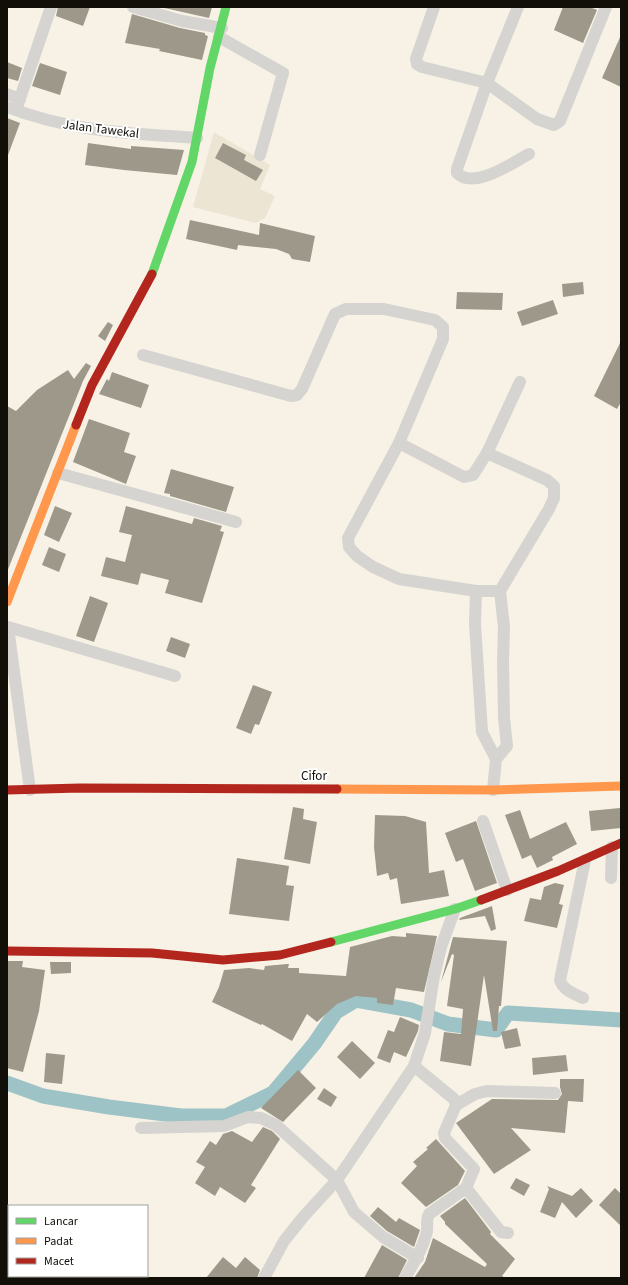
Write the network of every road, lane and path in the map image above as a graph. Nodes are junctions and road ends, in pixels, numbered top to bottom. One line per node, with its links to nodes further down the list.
1 (52, 7): 10 (street)
2 (133, 7): 7 (street)
3 (226, 7): 7 (street)
4 (434, 7): 8 (street)
5 (518, 7): 8 (street)
6 (606, 7): 8 (street)
7 (220, 33): 11 (street); 13 (street)
8 (487, 83): 12 (street)
9 (7, 94): 10 (street, Jalan Tawekal)
10 (14, 105): 11 (street, Jalan Tawekal)
11 (197, 138): 18 (street)
12 (530, 154)
13 (260, 155)
14 (142, 355): 16 (street)
15 (520, 382): 17 (street)
16 (399, 443): 17 (street); 20 (street)
17 (487, 453): 21 (street)
18 (58, 473): 19 (street); 22 (street)
19 (236, 522)
20 (476, 591): 21 (street); 25 (street)
21 (500, 591): 25 (street)
22 (7, 602)
23 (7, 626): 24 (street); 28 (street)
24 (175, 676)
25 (496, 759): 29 (street)
26 (621, 786): 29 (street, Cifor)
27 (7, 790): 28 (street, Cifor)
28 (30, 790): 29 (street, Cifor)
29 (494, 790)
30 (483, 821): 34 (street)
31 (616, 845): 32 (street); 33 (street)
32 (586, 860): 34 (street); 37 (street)
33 (611, 878)
34 (507, 890): 35 (street)
35 (455, 909): 36 (street); 38 (street)
36 (7, 951)
37 (583, 998)
38 (414, 1066): 40 (street); 42 (street)
39 (555, 1093): 40 (street)
40 (456, 1105): 43 (street)
41 (141, 1128): 42 (street)
42 (337, 1180): 45 (street); 46 (street)
43 (466, 1188): 44 (street); 45 (street)
44 (508, 1232)
45 (418, 1258): 47 (street)
46 (264, 1278)
47 (405, 1278)

